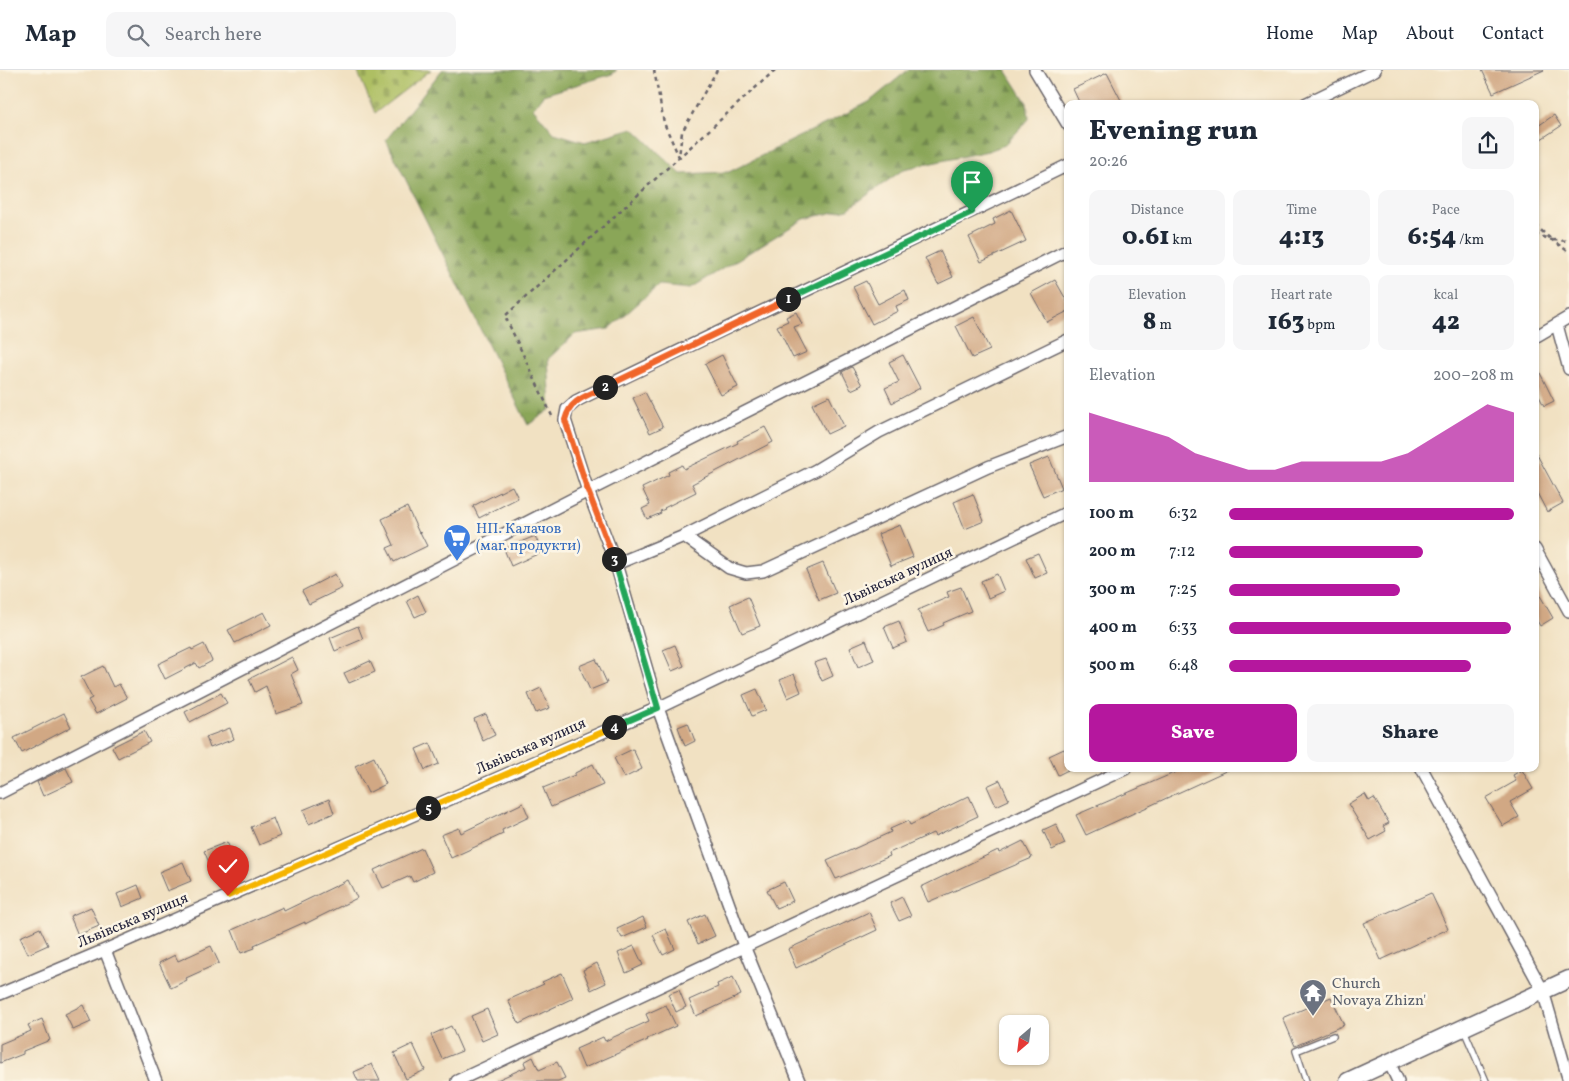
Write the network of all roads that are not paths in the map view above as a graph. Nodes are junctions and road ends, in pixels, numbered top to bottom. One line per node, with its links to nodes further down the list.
1 (1035, 70): 4 (street)
2 (1375, 70): 3 (street)
3 (1313, 100)
4 (1064, 119)
5 (1064, 167): 13 (street)
6 (1064, 252): 13 (street)
7 (1569, 317): 8 (street)
8 (1557, 325): 9 (street); 11 (street)
9 (1539, 336)
10 (1064, 342): 15 (street)
11 (1569, 370)
12 (1064, 438): 15 (street)
13 (588, 491): 17 (street); 22 (street)
14 (1064, 514): 19 (street, Львівська вулиця)
15 (684, 536): 17 (street)
16 (1539, 556): 18 (street)
17 (616, 564): 19 (street)
18 (1569, 611)
19 (658, 708): 23 (street); 24 (street, Львівська вулиця)
20 (1119, 772): 23 (street)
21 (1424, 772): 26 (street)
22 (0, 793)
23 (744, 946): 32 (street); 33 (street)
24 (105, 950): 27 (street, Львівська вулиця); 31 (street)
25 (1569, 979): 26 (street)
26 (1543, 991): 28 (street); 38 (street)
27 (0, 994)
28 (1463, 1028): 30 (street); 37 (lane)
29 (1333, 1036): 34 (lane)
30 (1389, 1062): 35 (street); 36 (street)
31 (156, 1081)
32 (457, 1081)
33 (799, 1081)
34 (1306, 1081)
35 (1348, 1081)
36 (1398, 1081)
37 (1486, 1081)
38 (1569, 1081)

